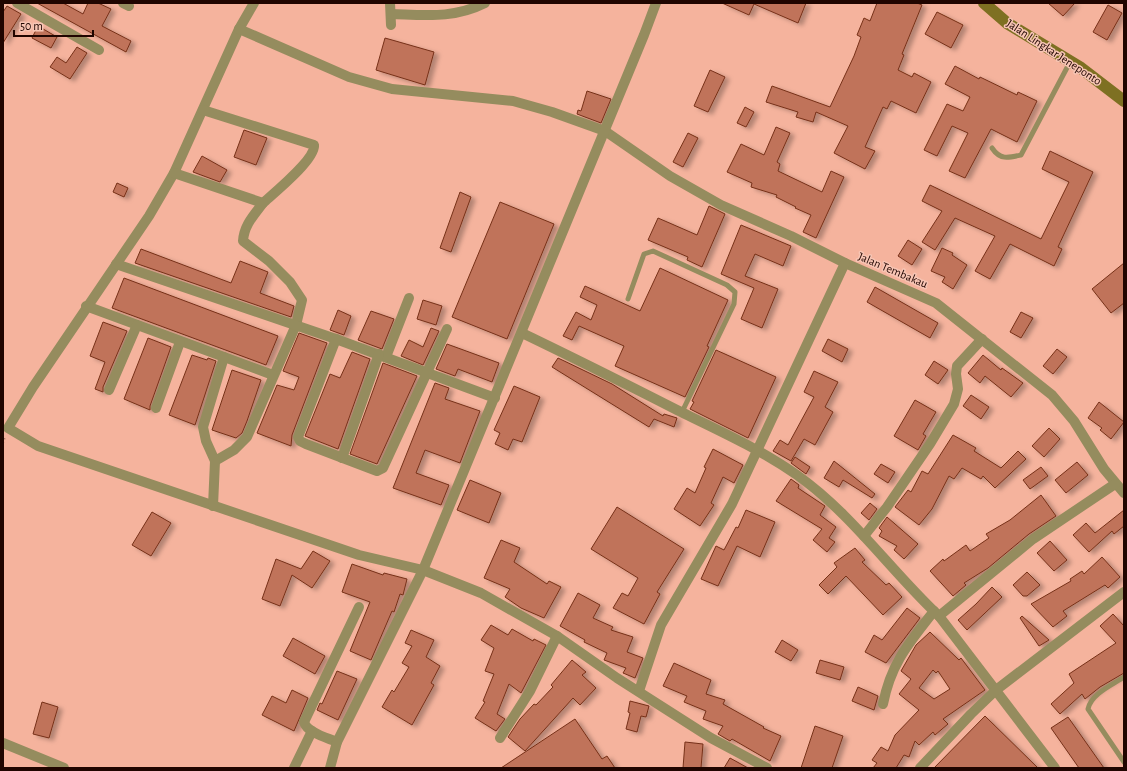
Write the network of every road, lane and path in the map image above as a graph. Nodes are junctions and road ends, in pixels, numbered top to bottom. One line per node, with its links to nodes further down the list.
1 (18, 3): 10 (street)
2 (254, 3): 9 (street)
3 (390, 3): 7 (street)
4 (485, 3): 7 (street)
5 (656, 3): 14 (street)
6 (984, 3): 11 (main road, Jalan Lingkar Jeneponto)
7 (391, 14): 8 (street)
8 (391, 25)
9 (239, 29): 13 (street); 14 (street, Jalan Tembakau)
10 (99, 50)
11 (1070, 61): 12 (main road, Jalan Lingkar Jeneponto); 15 (lane)
12 (1124, 101)
13 (203, 110): 16 (street); 17 (street)
14 (605, 131): 18 (street, Jalan Tembakau); 26 (street)
15 (992, 148)
16 (174, 173): 17 (street); 19 (street)
17 (263, 203): 24 (street)
18 (845, 263): 28 (street, Jalan Tembakau); 38 (street)
19 (116, 264): 22 (street); 24 (street)
20 (409, 298): 30 (street)
21 (628, 299): 37 (lane)
22 (86, 306): 23 (street); 43 (street)
23 (137, 325): 29 (street); 34 (street)
24 (296, 325): 27 (street); 33 (street)
25 (447, 329): 32 (street)
26 (522, 333): 35 (street); 37 (street)
27 (336, 339): 30 (street); 39 (street)
28 (982, 339): 41 (street, Jalan Tembakau); 44 (street)
29 (180, 342): 31 (street); 36 (street)
30 (383, 356): 32 (street); 39 (street)
31 (224, 357): 33 (street); 40 (street)
32 (427, 373): 35 (street); 39 (street)
33 (273, 375): 40 (street)
34 (109, 390)
35 (495, 398): 45 (street)
36 (156, 408)
37 (682, 412): 38 (street)
38 (757, 450): 44 (street); 52 (street)
39 (342, 458)
40 (215, 461): 43 (street)
41 (1115, 484): 42 (street, Jalan Tembakau); 48 (street)
42 (1124, 493)
43 (213, 506): 45 (street)
44 (864, 536): 48 (street)
45 (423, 570): 49 (street); 56 (street)
46 (1124, 592): 51 (street)
47 (359, 607): 54 (street)
48 (936, 614): 51 (street); 53 (street)
49 (557, 636): 52 (street); 55 (street)
50 (1124, 677): 58 (lane)
51 (996, 690): 63 (street); 64 (street)
52 (639, 691): 62 (street)
53 (883, 704)
54 (312, 731): 56 (street); 60 (street)
55 (500, 738)
56 (337, 742): 61 (street)
57 (3, 743): 59 (street)
58 (1123, 758)
59 (64, 768)
60 (294, 768)
61 (330, 768)
62 (767, 768)
63 (920, 768)
64 (1055, 768)

